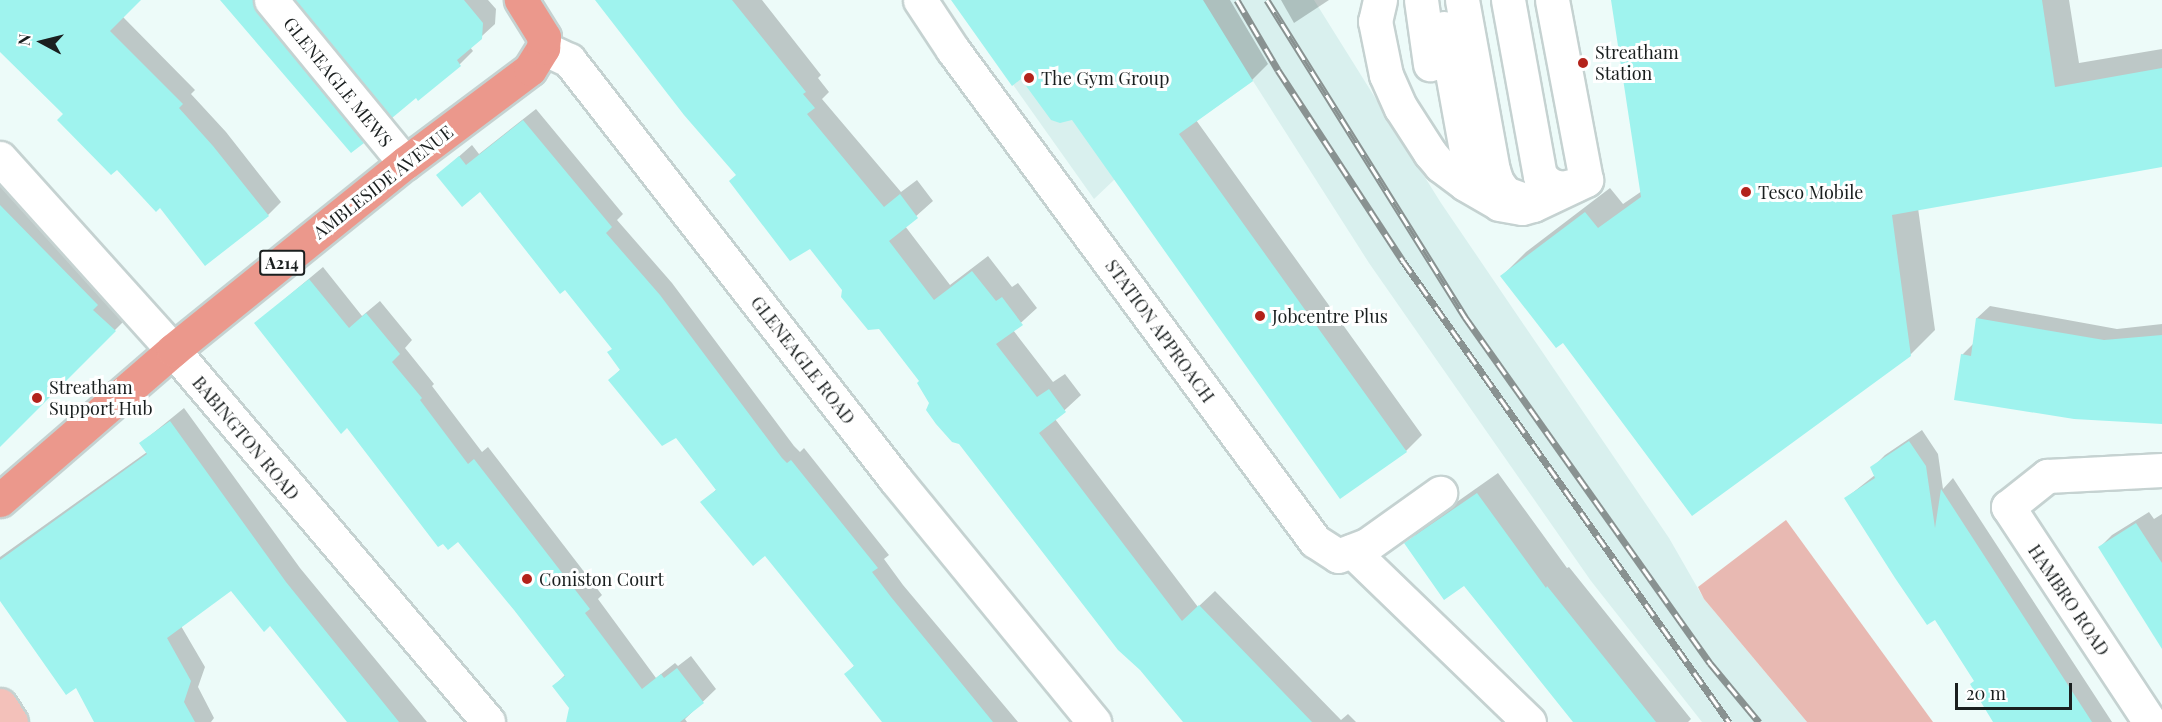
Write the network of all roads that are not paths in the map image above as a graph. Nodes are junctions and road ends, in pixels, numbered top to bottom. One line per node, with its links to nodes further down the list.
1 (271, 0): 13 (street, GLENEAGLE MEWS)
2 (521, 0): 11 (highway)
3 (920, 0): 21 (street, STATION APPROACH)
4 (1380, 0): 14 (street)
5 (1421, 0): 14 (street)
6 (1440, 0): 16 (street)
7 (1462, 0): 15 (street)
8 (1485, 0): 15 (street)
9 (1508, 0): 15 (street)
10 (1552, 0): 15 (street)
11 (543, 48): 13 (highway, AMBLESIDE AVENUE / A214); 25 (street, GLENEAGLE ROAD)
12 (0, 158): 17 (street, BABINGTON ROAD)
13 (405, 164): 17 (highway, AMBLESIDE AVENUE / A214)
14 (1465, 184): 16 (street)
15 (1566, 189): 16 (street)
16 (1499, 204)
17 (173, 350): 20 (highway, AMBLESIDE AVENUE / A214); 24 (street, BABINGTON ROAD)
18 (2162, 470): 27 (street, HAMBRO ROAD)
19 (1440, 493): 21 (street)
20 (0, 500)
21 (1352, 551): 26 (street)
22 (0, 705): 23 (main road)
23 (11, 722)
24 (488, 722)
25 (1094, 722)
26 (1529, 722)
27 (2150, 722)

